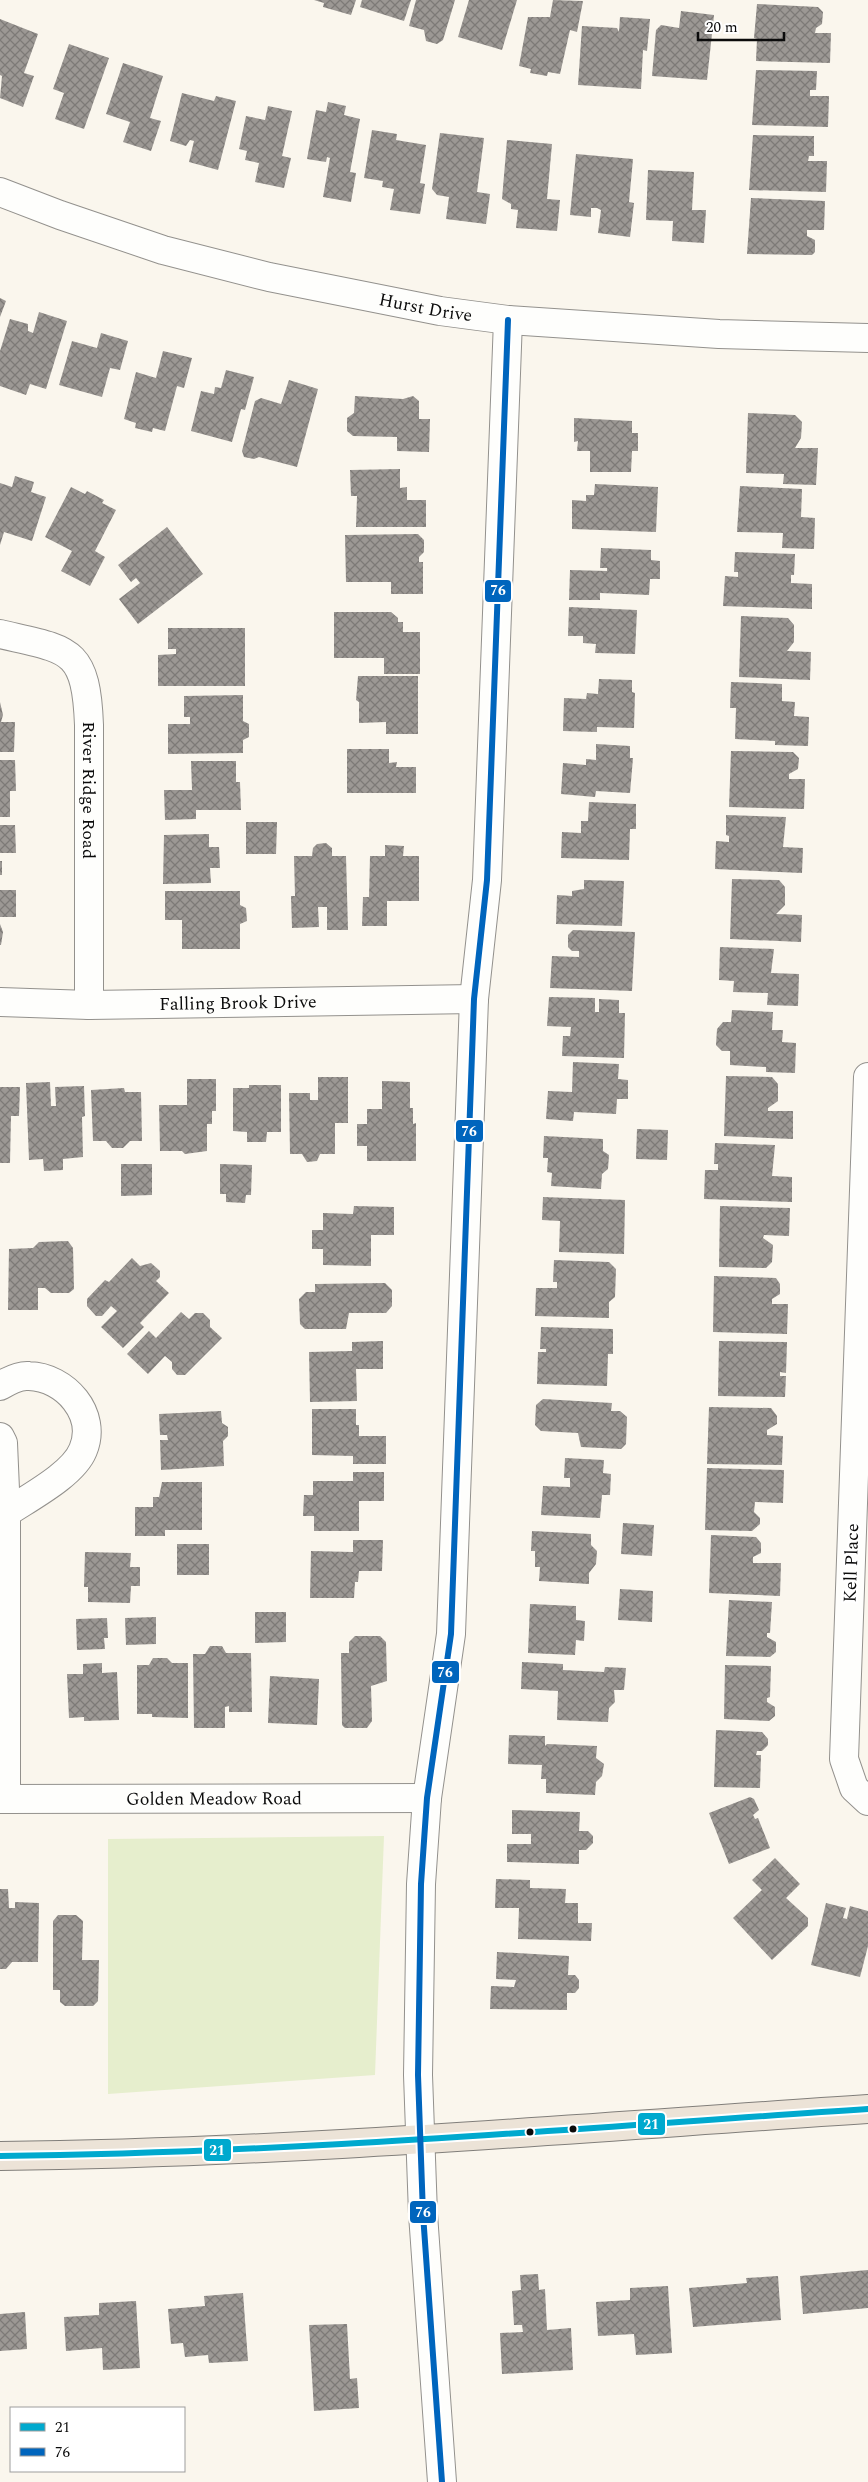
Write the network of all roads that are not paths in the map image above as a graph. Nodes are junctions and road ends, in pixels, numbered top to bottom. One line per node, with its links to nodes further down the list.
1 (0, 192): 2 (street, Hurst Drive)
2 (508, 320): 3 (street, Hurst Drive); 5 (street)
3 (868, 338)
4 (0, 634): 7 (street, River Ridge Road)
5 (474, 999): 7 (street, Falling Brook Drive); 14 (street)
6 (0, 1002): 7 (street, Falling Brook Drive)
7 (89, 1005)
8 (868, 1077): 9 (street, Kell Place)
9 (865, 1280): 15 (street, Kell Place)
10 (0, 1386): 12 (street)
11 (0, 1436): 12 (street)
12 (6, 1513): 13 (street)
13 (3, 1798): 14 (street, Golden Meadow Road)
14 (427, 1798): 17 (street)
15 (868, 1801)
16 (868, 2109): 17 (main road)
17 (420, 2138): 18 (main road); 19 (street)
18 (0, 2156)
19 (442, 2482)

